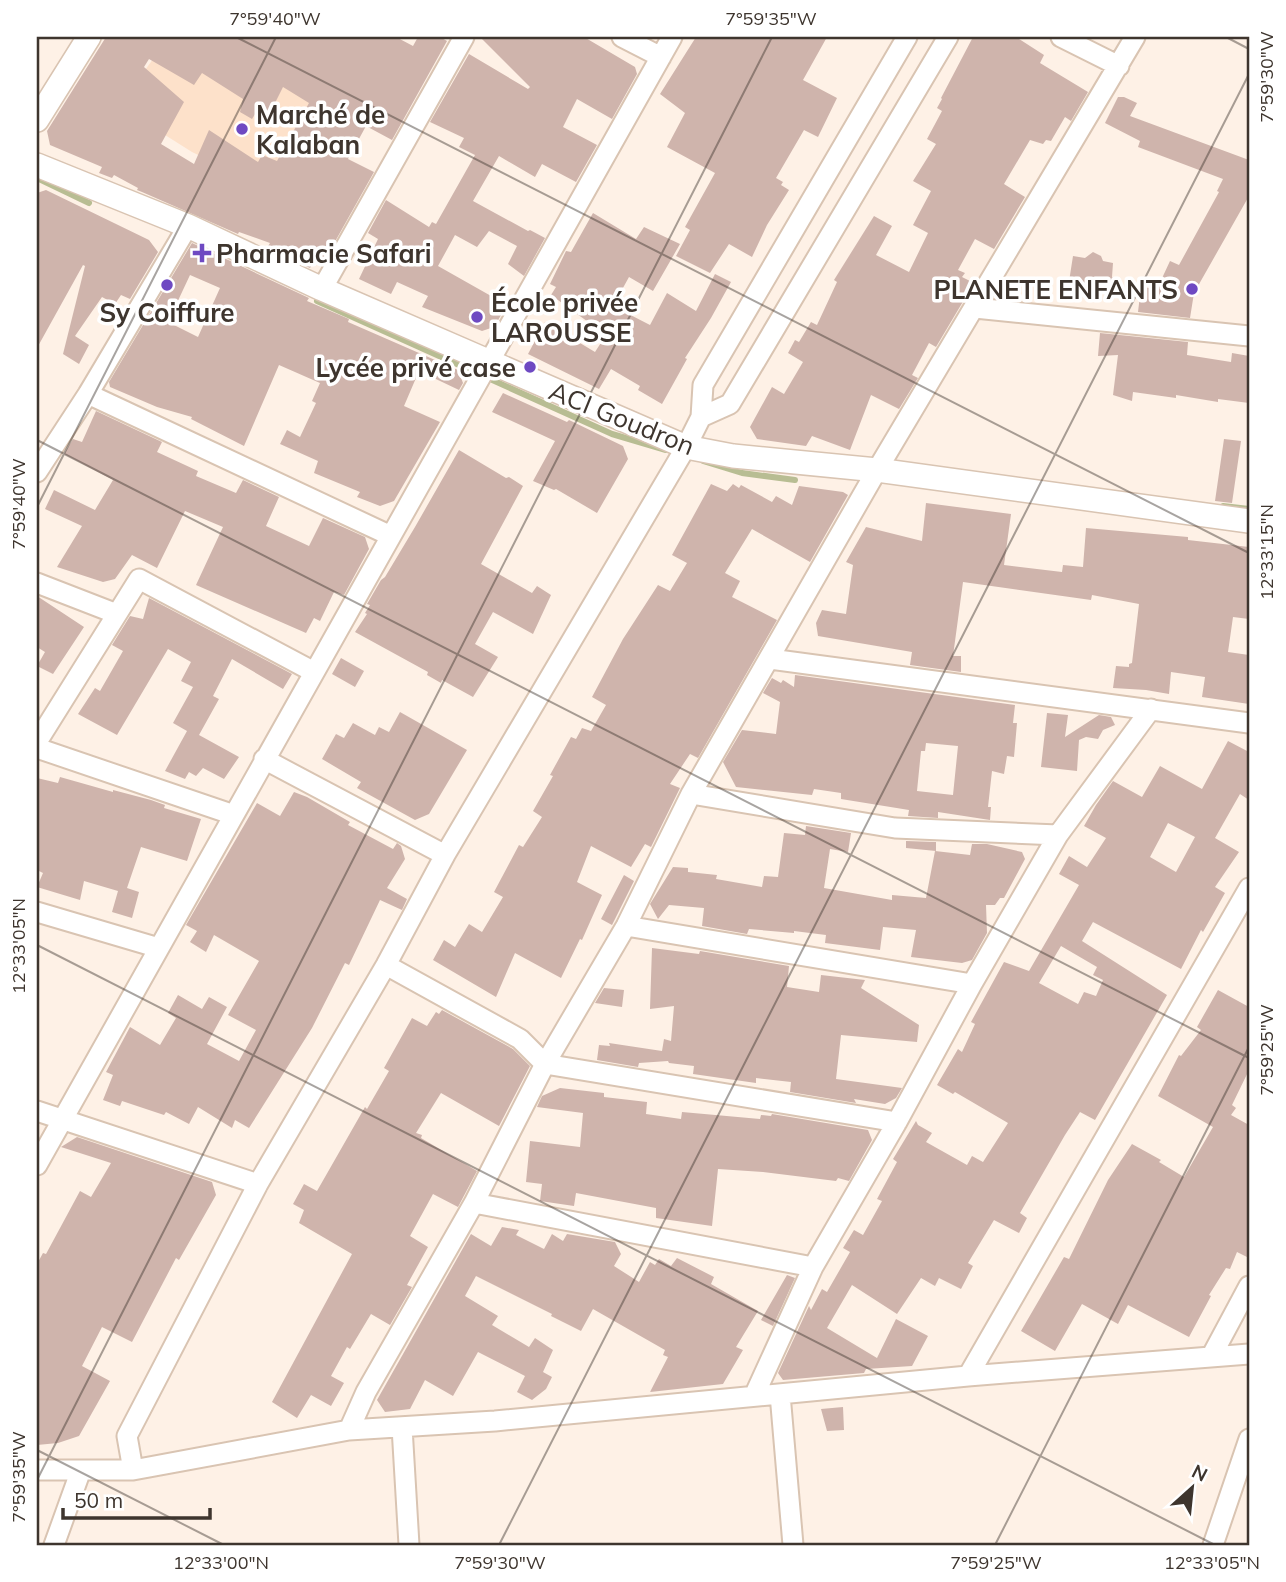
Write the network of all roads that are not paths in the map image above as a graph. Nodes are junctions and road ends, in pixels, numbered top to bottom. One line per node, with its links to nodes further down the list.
1 (89, 37): 11 (street)
2 (464, 37): 14 (street)
3 (622, 37): 9 (street)
4 (672, 37): 9 (street)
5 (907, 37): 19 (street)
6 (947, 37): 19 (street)
7 (1061, 37): 10 (street)
8 (1135, 37): 10 (street)
9 (661, 57): 17 (street)
10 (1119, 66): 15 (street)
11 (37, 120)
12 (37, 165): 13 (street, ACI Goudron)
13 (188, 226): 14 (street, ACI Goudron); 18 (street)
14 (322, 289): 17 (street, ACI Goudron)
15 (975, 308): 16 (street); 21 (street)
16 (1249, 335)
17 (489, 362): 20 (street, ACI Goudron); 24 (street)
18 (88, 394): 22 (street); 24 (street)
19 (701, 417): 20 (street)
20 (686, 447): 21 (street, ACI Goudron); 37 (street)
21 (877, 470): 23 (street, ACI Goudron); 27 (street)
22 (37, 472)
23 (1249, 521)
24 (391, 536): 28 (street)
25 (37, 583): 26 (street)
26 (117, 614): 28 (street); 31 (street)
27 (770, 659): 29 (street); 34 (street)
28 (314, 672): 33 (street)
29 (1151, 709): 30 (street); 36 (street)
30 (1249, 723)
31 (37, 742)
32 (37, 748): 35 (street)
33 (264, 759): 35 (street); 37 (street)
34 (691, 794): 36 (street); 40 (street)
35 (234, 815): 41 (street)
36 (1058, 835): 43 (street)
37 (445, 855): 42 (street)
38 (1247, 895): 55 (street)
39 (37, 912): 41 (street)
40 (626, 926): 43 (street); 44 (street)
41 (159, 948): 46 (street)
42 (386, 965): 44 (street); 49 (street)
43 (972, 984): 47 (street)
44 (545, 1065): 47 (street); 50 (street)
45 (37, 1111): 46 (street)
46 (62, 1119): 48 (street); 49 (street)
47 (897, 1122): 51 (street)
48 (37, 1165)
49 (258, 1184): 63 (street)
50 (474, 1203): 51 (street); 59 (street)
51 (813, 1267): 57 (street)
52 (1249, 1286): 54 (street)
53 (1249, 1354): 54 (street)
54 (1211, 1357): 55 (street)
55 (968, 1376): 56 (street)
56 (780, 1394): 57 (street); 66 (street)
57 (754, 1396): 58 (street)
58 (402, 1427): 59 (street); 65 (street)
59 (349, 1430): 63 (street)
60 (1249, 1439): 67 (street)
61 (37, 1470): 62 (street)
62 (81, 1470): 63 (street); 64 (street)
63 (133, 1470)
64 (54, 1545)
65 (409, 1545)
66 (793, 1545)
67 (1213, 1545)

